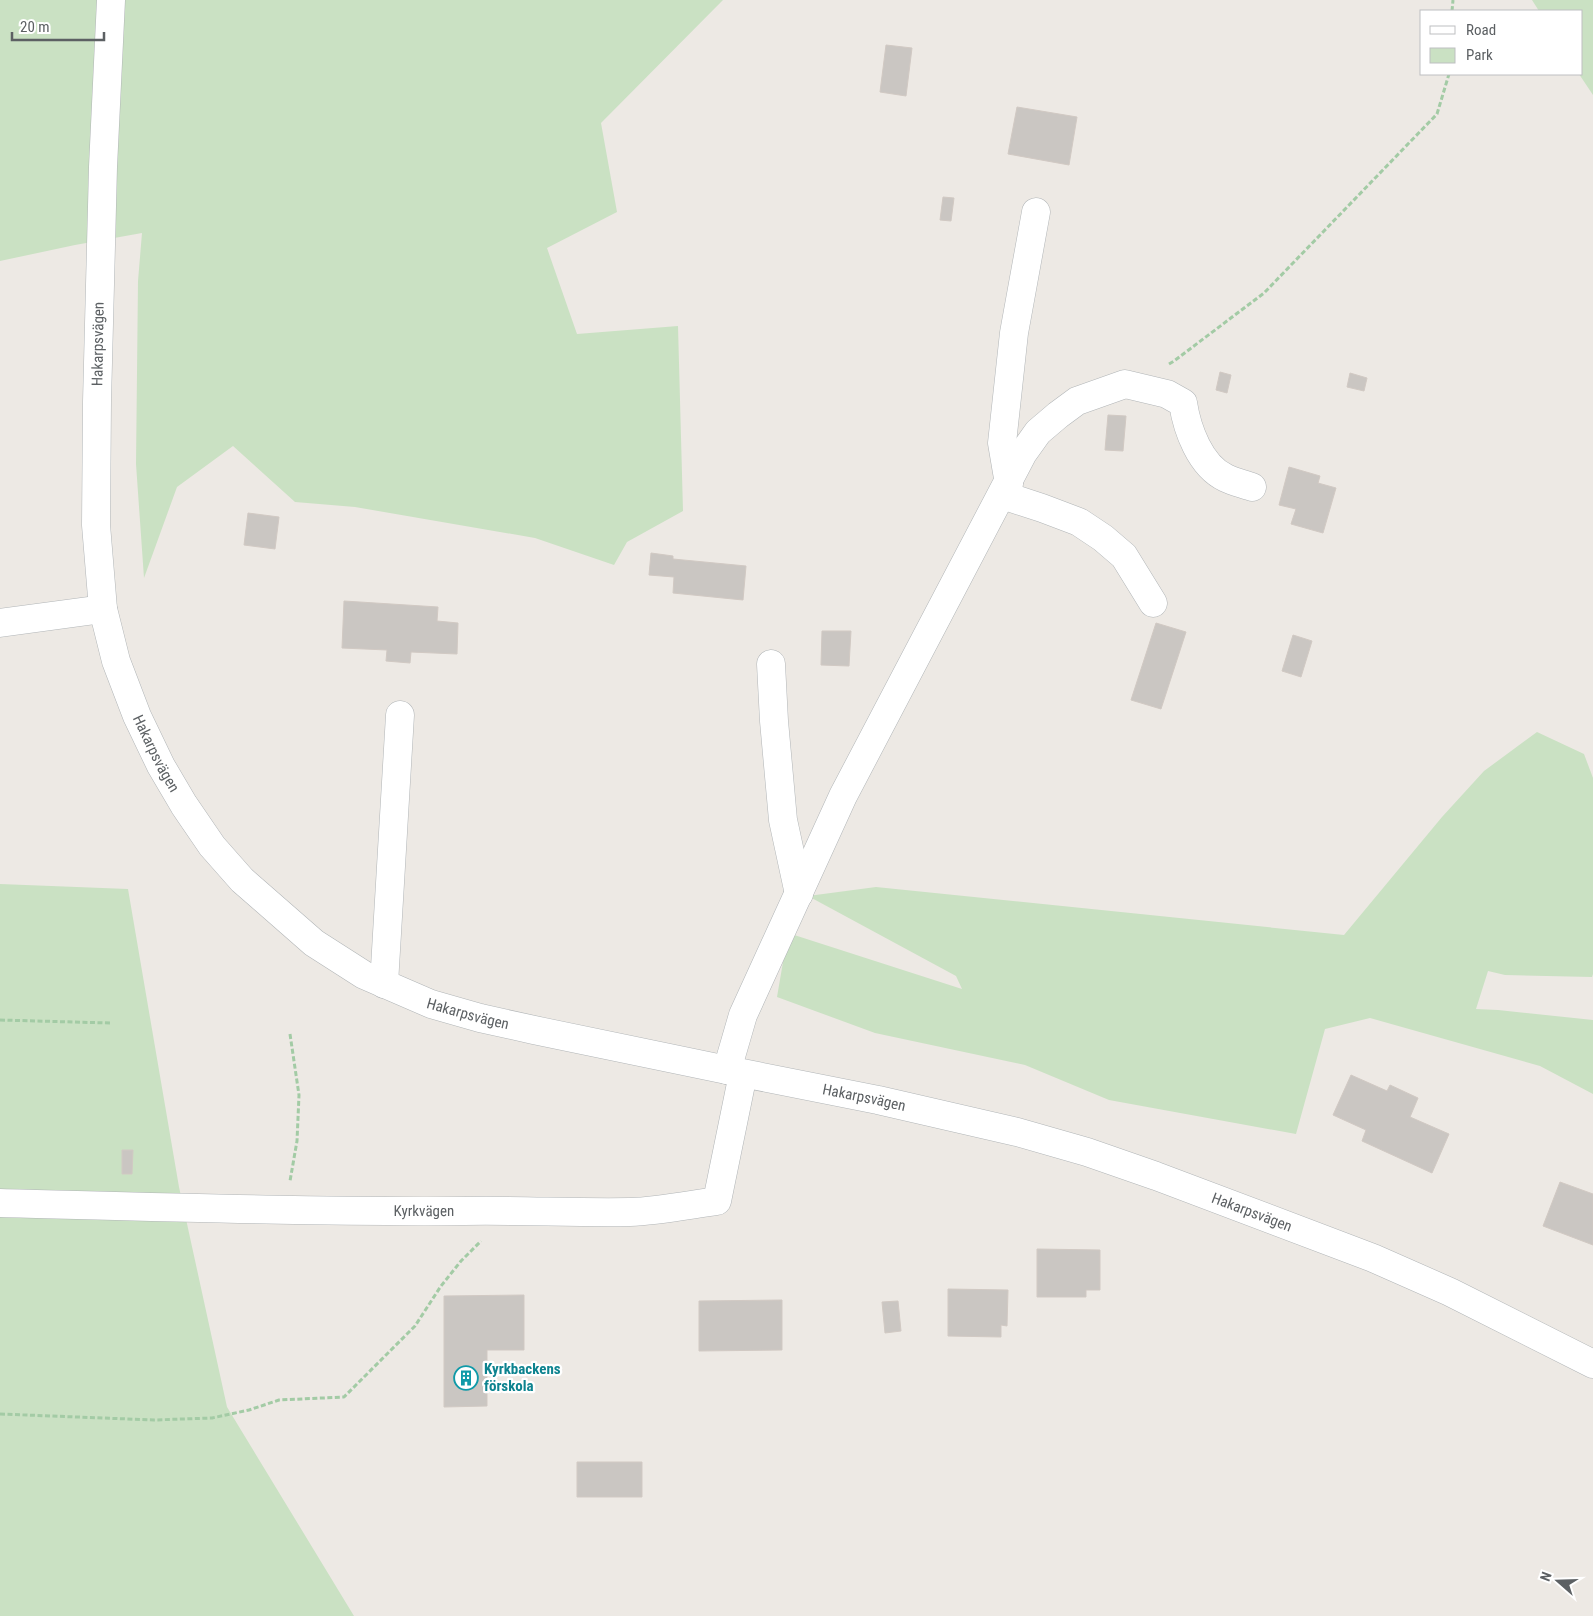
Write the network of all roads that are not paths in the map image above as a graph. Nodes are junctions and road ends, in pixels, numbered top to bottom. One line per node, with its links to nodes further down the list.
1 (111, 0): 6 (street, Hakarpsvägen)
2 (1036, 212): 4 (street)
3 (1252, 487): 4 (street)
4 (1005, 490): 5 (street); 10 (street)
5 (1153, 603)
6 (103, 609): 7 (street); 11 (street, Hakarpsvägen)
7 (0, 623)
8 (771, 664): 10 (street)
9 (400, 715): 11 (street)
10 (799, 894): 12 (street)
11 (384, 984): 12 (street, Hakarpsvägen)
12 (735, 1072): 13 (street, Kyrkvägen); 14 (street, Hakarpsvägen)
13 (0, 1203)
14 (1593, 1364)

